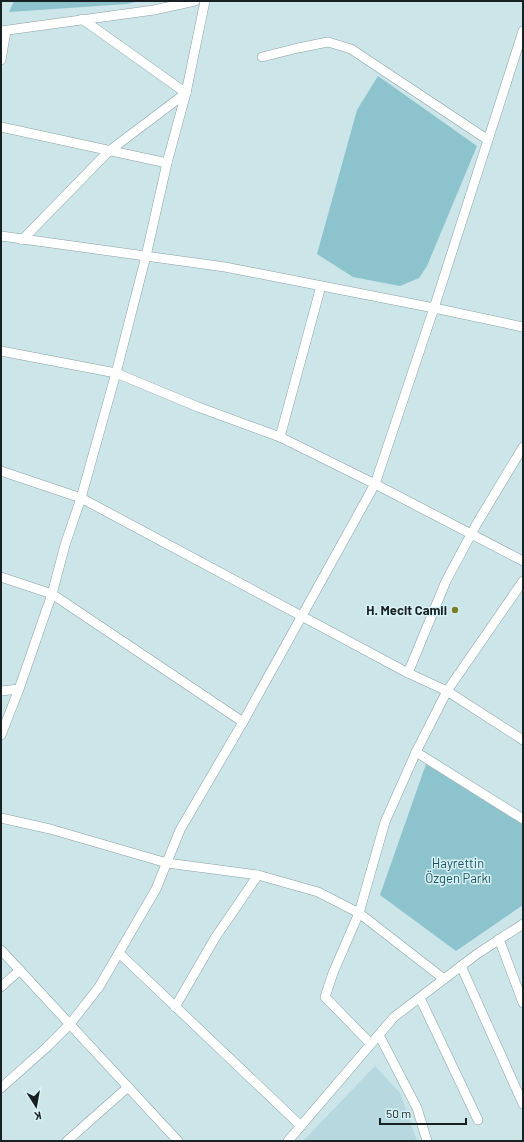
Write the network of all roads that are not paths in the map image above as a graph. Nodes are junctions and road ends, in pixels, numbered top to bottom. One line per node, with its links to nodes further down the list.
1 (192, 1): 3 (street)
2 (205, 1): 8 (street)
3 (82, 19): 4 (street); 8 (street)
4 (4, 31): 7 (street)
5 (523, 31): 10 (street)
6 (262, 57): 10 (street)
7 (1, 60)
8 (186, 93): 11 (street); 12 (street)
9 (1, 127): 11 (street)
10 (488, 140): 17 (street)
11 (109, 151): 12 (street); 14 (street)
12 (167, 163): 15 (street)
13 (1, 236): 14 (street)
14 (22, 240): 15 (street)
15 (146, 256): 16 (street); 20 (street)
16 (321, 286): 17 (street); 21 (street)
17 (434, 308): 18 (street); 24 (street)
18 (523, 327)
19 (1, 351): 20 (street)
20 (116, 373): 21 (street); 25 (street)
21 (280, 437): 24 (street)
22 (523, 447): 26 (street)
23 (1, 471): 25 (street)
24 (375, 484): 26 (street); 31 (street)
25 (81, 498): 30 (street); 31 (street)
26 (471, 535): 27 (street); 32 (street)
27 (523, 561)
28 (1, 577): 30 (street)
29 (523, 581): 35 (street)
30 (52, 594): 33 (street); 36 (street)
31 (302, 616): 32 (street); 36 (street)
32 (408, 673): 35 (street)
33 (19, 689): 34 (street); 37 (street)
34 (1, 691)
35 (447, 691): 38 (street); 39 (street)
36 (243, 722): 42 (street)
37 (1, 735)
38 (523, 739)
39 (416, 752): 41 (street); 44 (street)
40 (1, 818): 42 (street)
41 (523, 819)
42 (167, 863): 43 (street); 48 (street)
43 (258, 875): 44 (street); 55 (street)
44 (359, 913): 51 (street); 58 (street)
45 (523, 924): 46 (street)
46 (499, 939): 49 (street); 54 (street)
47 (1, 950): 50 (street)
48 (119, 952): 55 (street); 56 (street)
49 (460, 966): 51 (street); 61 (street)
50 (20, 970): 52 (street); 56 (street)
51 (444, 979): 53 (street)
52 (1, 987)
53 (420, 998): 57 (street); 62 (street)
54 (523, 1003)
55 (176, 1006): 63 (street)
56 (70, 1024): 59 (street); 60 (street)
57 (379, 1035): 58 (street); 67 (street)
58 (371, 1044): 63 (street)
59 (128, 1087): 64 (street); 65 (street)
60 (1, 1088)
61 (522, 1099)
62 (478, 1120)
63 (301, 1126): 66 (street)
64 (67, 1141)
65 (178, 1141)
66 (288, 1141)
67 (427, 1141)

